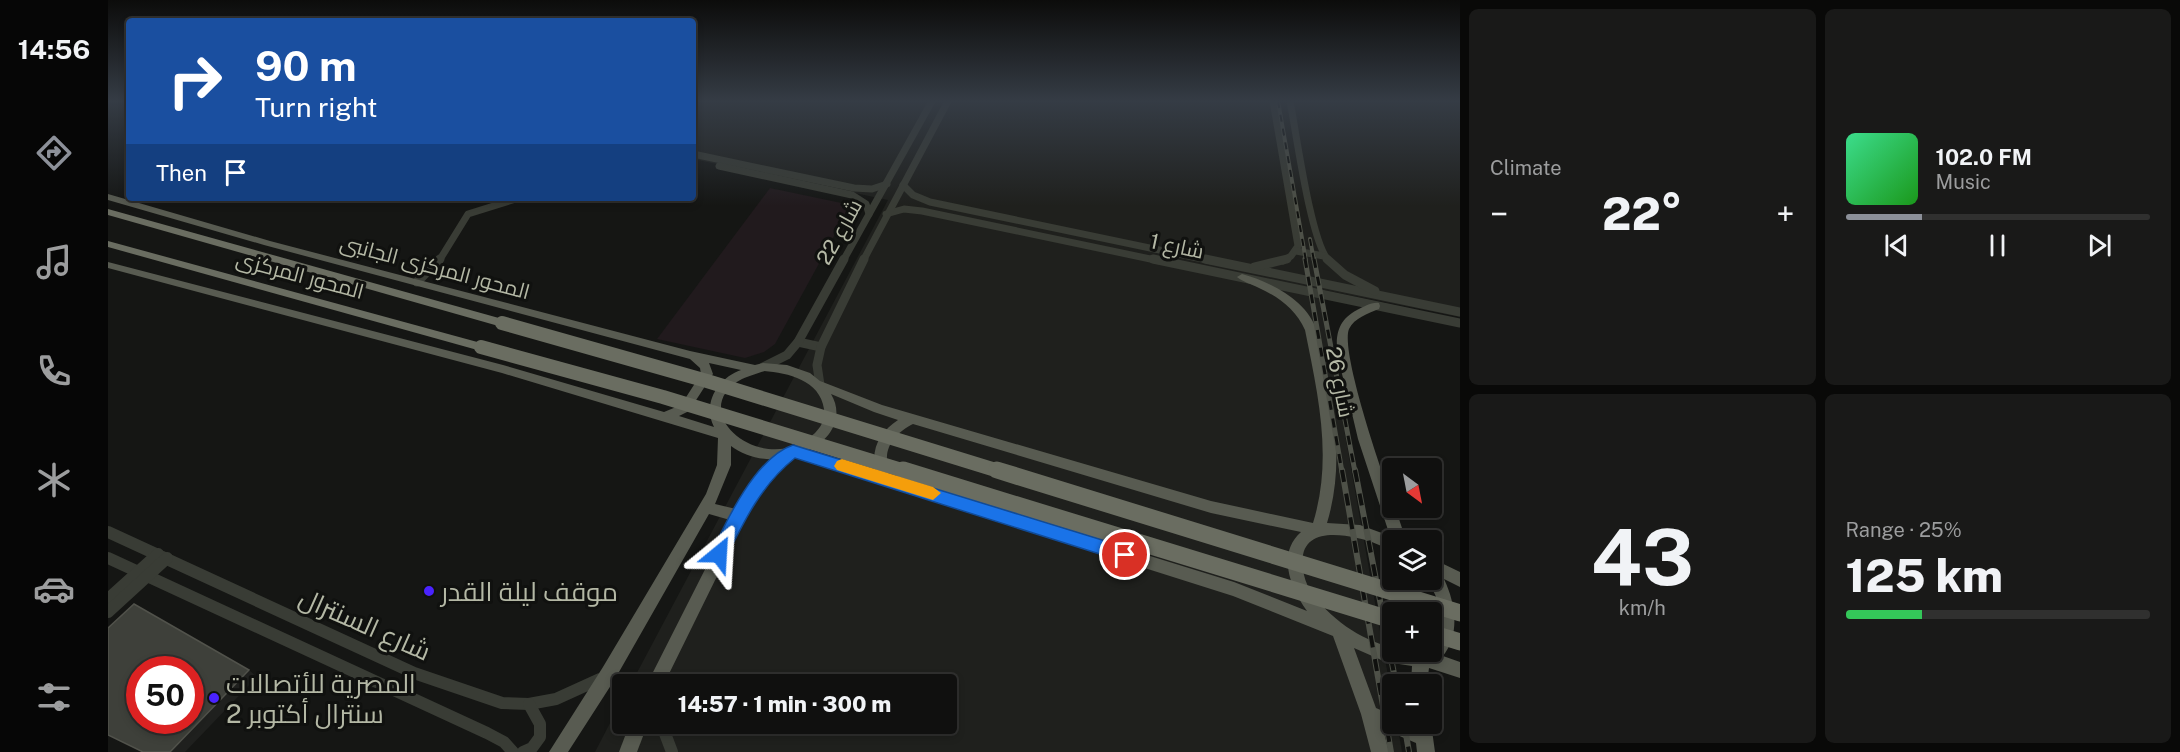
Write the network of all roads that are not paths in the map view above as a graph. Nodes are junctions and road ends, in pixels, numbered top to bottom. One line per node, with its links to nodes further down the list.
1 (913, 136): 7 (street, شارع 22)
2 (929, 136): 8 (street, شارع 22)
3 (1279, 136): 17 (street)
4 (1297, 136): 18 (street)
5 (696, 155): 7 (street)
6 (696, 162): 12 (street)
7 (887, 184): 12 (street, شارع 22)
8 (903, 185): 13 (street, شارع 22); 14 (street, شارع 1)
9 (108, 196): 21 (main road, المحور المركزى الجانبى)
10 (509, 201): 21 (street)
11 (108, 212): 52 (highway, المحور المركزى, bridge)
12 (869, 214): 26 (street, شارع 22)
13 (886, 214): 15 (street, شارع 1); 27 (street, شارع 22)
14 (1055, 229): 15 (street); 20 (street, شارع 1)
15 (1052, 238): 20 (street, شارع 1)
16 (108, 244): 53 (highway, المحور المركزى, bridge)
17 (1296, 251): 18 (street); 20 (street)
18 (1324, 256): 22 (street)
19 (108, 265): 33 (main road)
20 (1240, 272): 22 (street, شارع 1); 23 (street, شارع 1); 31 (main road, شارع 26)
21 (417, 282): 28 (main road, المحور المركزى الجانبى)
22 (1397, 299): 24 (street, شارع 1)
23 (1375, 306): 25 (street, شارع 1); 32 (main road, شارع 26)
24 (1460, 312)
25 (1460, 323)
26 (798, 342): 27 (street); 29 (street, شارع 22)
27 (821, 346): 30 (street, شارع 22)
28 (694, 356): 29 (main road, المحور المركزى الجانبى); 33 (main road)
29 (758, 368): 30 (main road); 35 (main road)
30 (820, 385): 34 (main road); 36 (main road)
31 (1323, 390): 32 (main road); 40 (main road, شارع 26)
32 (1353, 401): 41 (main road, شارع 26)
33 (665, 417): 35 (main road)
34 (911, 419): 37 (main road); 40 (main road)
35 (723, 435): 36 (main road); 38 (main road)
36 (792, 452): 37 (main road); 39 (main road)
37 (886, 478): 54 (main road)
38 (706, 507): 39 (main road); 61 (main road)
39 (738, 516): 62 (main road)
40 (1318, 530): 43 (main road); 54 (main road)
41 (1395, 530)
42 (108, 532): 44 (street, شارع السنترال)
43 (1382, 540)
44 (162, 556): 47 (street); 63 (street, شارع السنترال)
45 (108, 558): 47 (street, شارع السنترال)
46 (1442, 571): 48 (main road)
47 (143, 574): 50 (street); 51 (street); 68 (street, شارع السنترال)
48 (1460, 580)
49 (1442, 588): 57 (main road)
50 (108, 599)
51 (108, 612)
52 (1460, 613)
53 (1382, 617)
54 (1340, 631): 58 (main road); 64 (main road)
55 (1442, 636): 56 (highway, bridge)
56 (1460, 642)
57 (1442, 650)
58 (1382, 652)
59 (1435, 662): 60 (main road)
60 (1460, 670)
61 (609, 673): 63 (street, شارع السنترال); 70 (main road)
62 (661, 674)
63 (529, 704): 69 (street)
64 (1370, 714): 67 (main road); 73 (main road)
65 (635, 734): 71 (main road)
66 (665, 734): 72 (street)
67 (1424, 738)
68 (513, 752)
69 (523, 752)
70 (558, 752)
71 (628, 752)
72 (672, 752)
73 (1380, 752)

